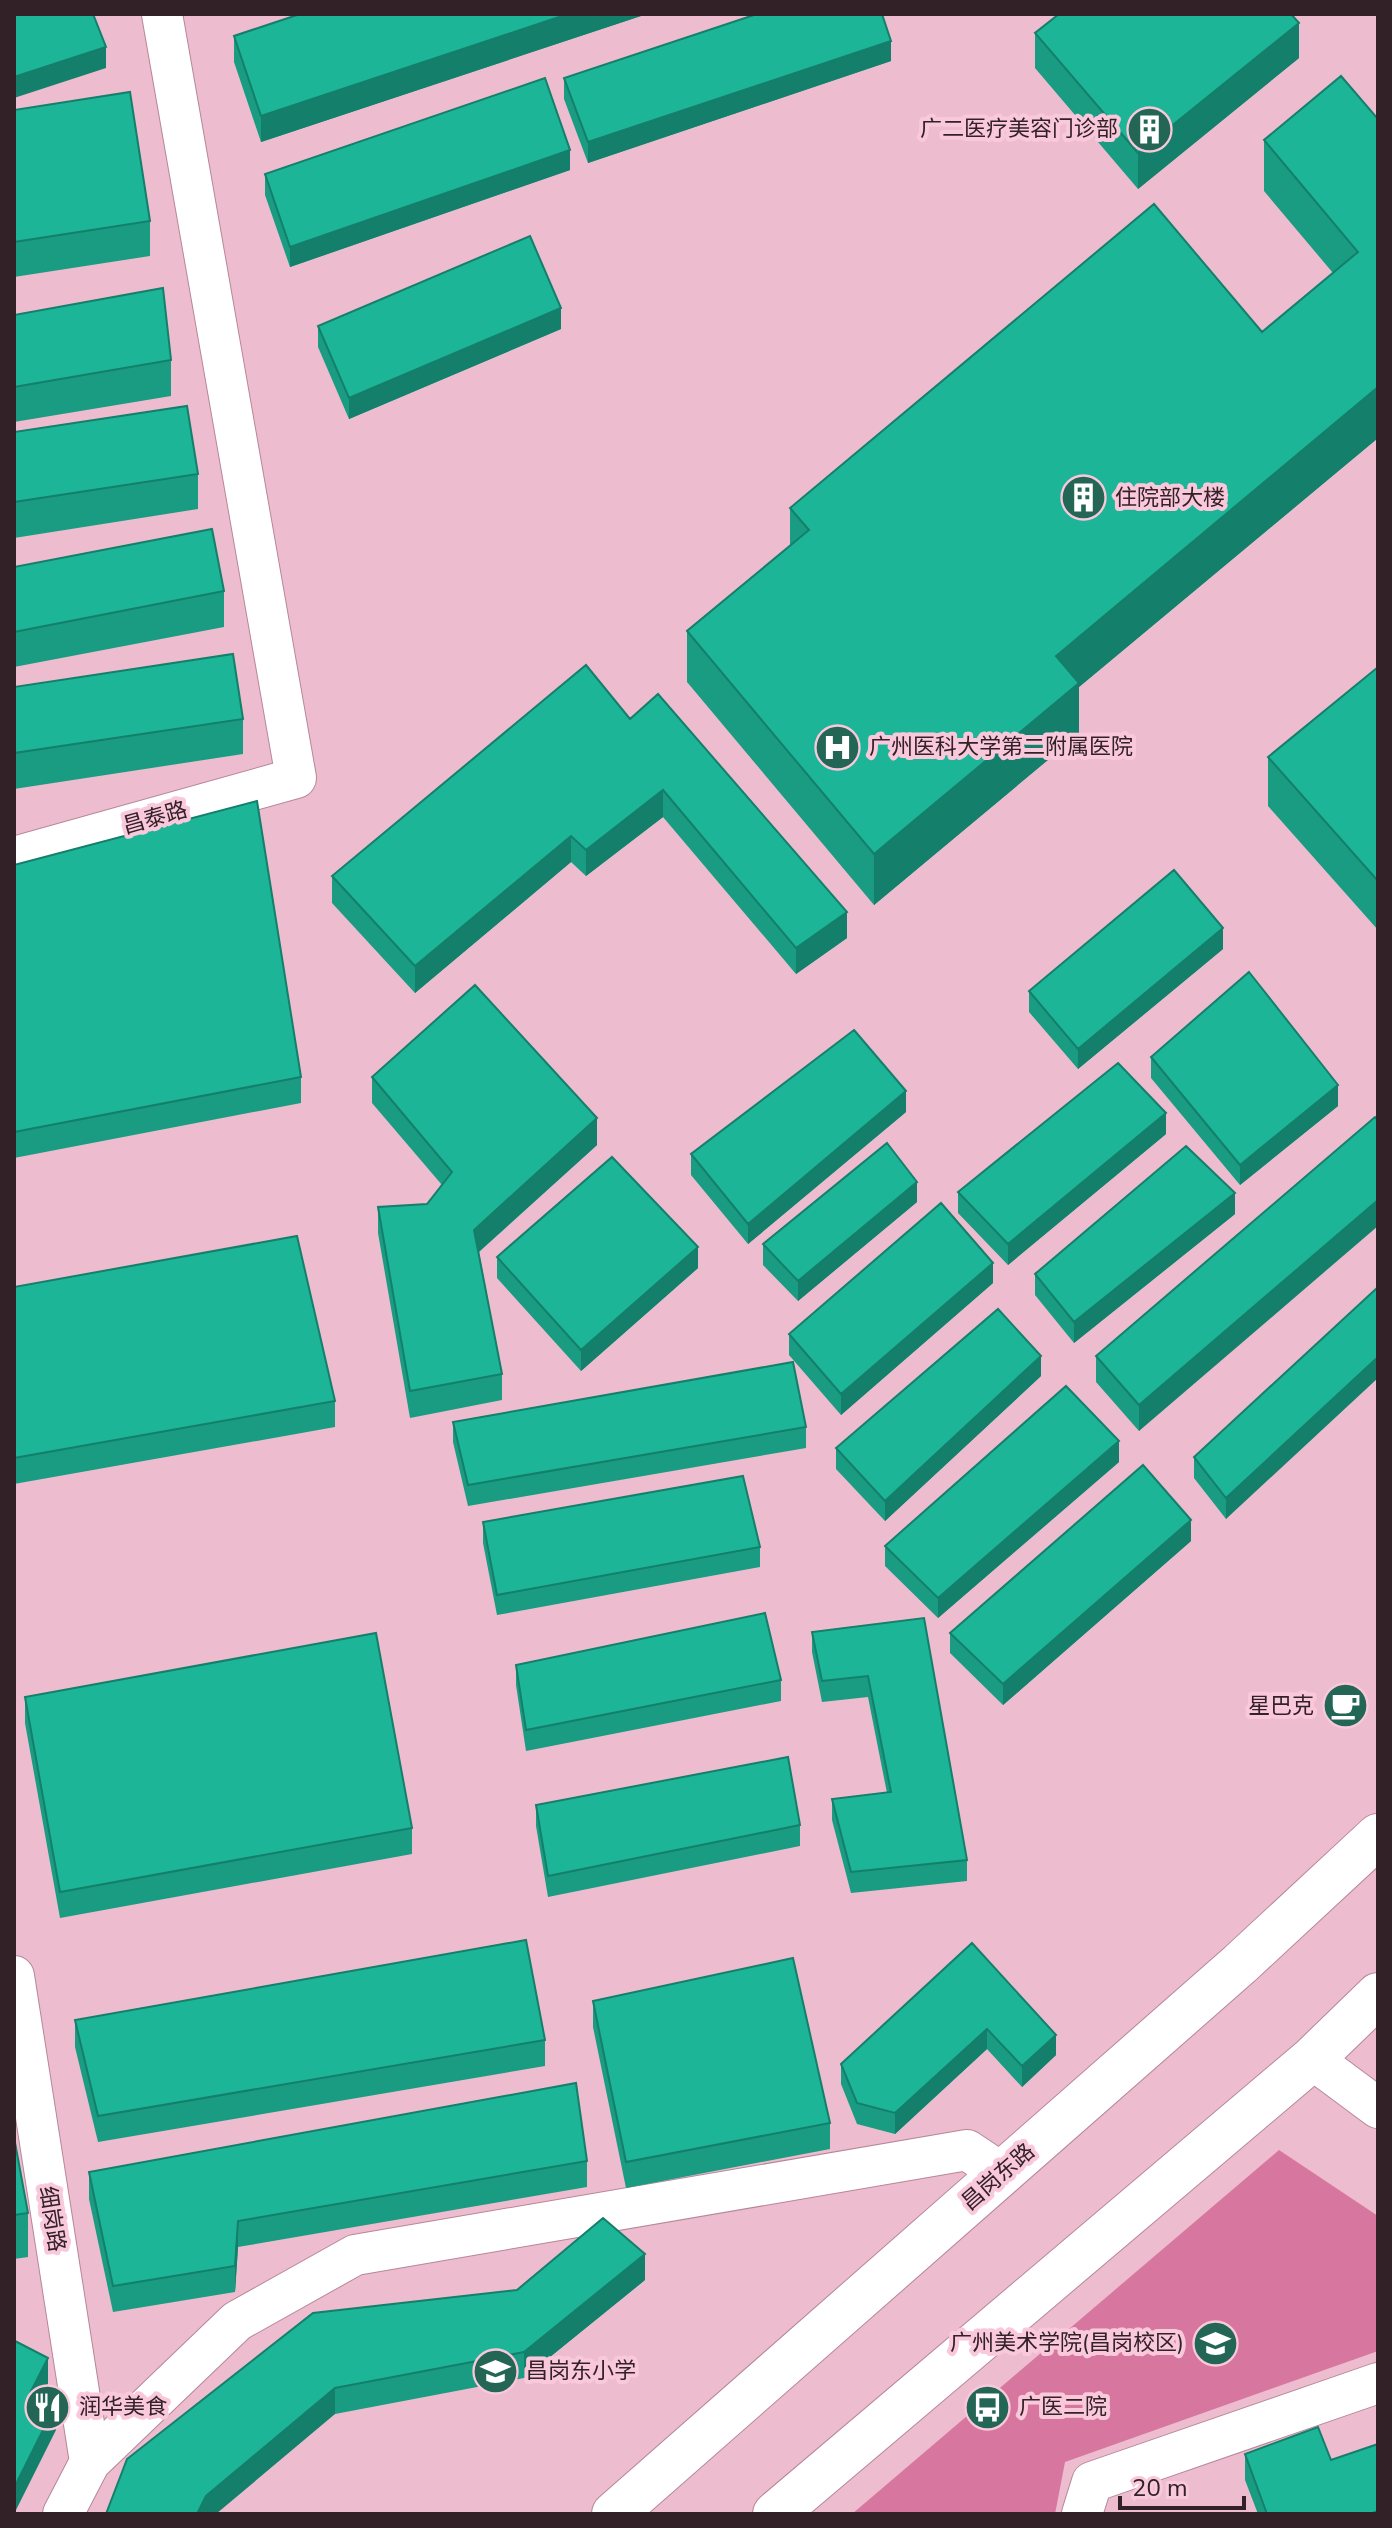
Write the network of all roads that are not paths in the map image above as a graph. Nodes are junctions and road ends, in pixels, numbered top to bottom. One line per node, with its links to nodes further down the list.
1 (162, 14): 2 (street, 昌泰路)
2 (14, 857)
3 (1378, 1836): 8 (main road, 昌岗东路)
4 (14, 1976): 10 (street, 细岗路)
5 (1378, 1995): 6 (main road)
6 (1312, 2059): 7 (street); 13 (main road)
7 (1378, 2108)
8 (1003, 2174): 10 (street); 12 (main road, 昌岗东路)
9 (1378, 2383): 14 (street)
10 (90, 2462): 11 (street)
11 (63, 2514)
12 (614, 2514)
13 (775, 2514)
14 (1082, 2514)

